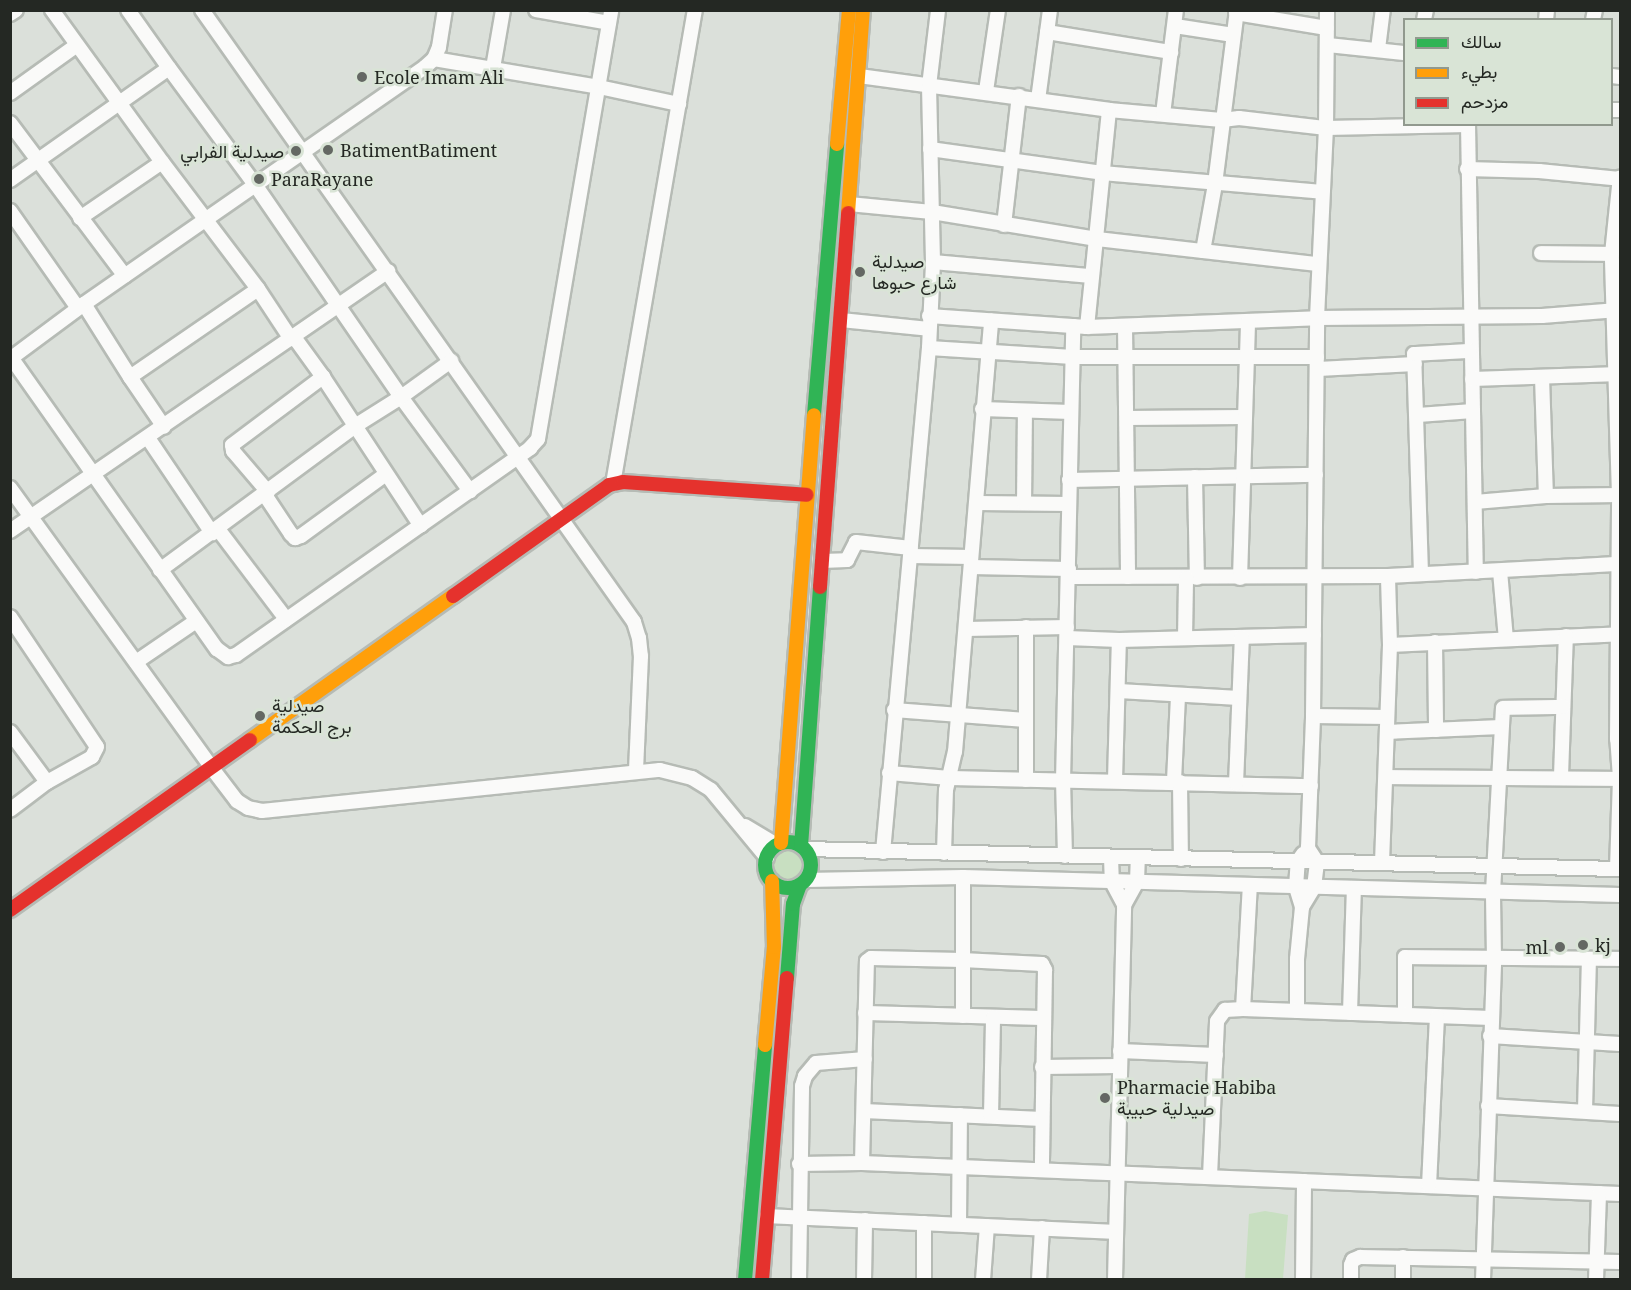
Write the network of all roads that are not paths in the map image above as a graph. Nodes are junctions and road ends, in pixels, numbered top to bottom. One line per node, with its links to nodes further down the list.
1 (16, 10): 18 (street)
2 (52, 10): 24 (street)
3 (128, 10): 30 (street)
4 (202, 10): 49 (street)
5 (445, 10): 29 (street)
6 (504, 10): 31 (street)
7 (536, 10): 19 (street)
8 (695, 10): 40 (street)
9 (849, 10): 126 (main road)
10 (863, 10): 32 (main road)
11 (938, 10): 33 (street)
12 (998, 10): 35 (street)
13 (1050, 10): 22 (street)
14 (1176, 10): 20 (street)
15 (1327, 10): 21 (street)
16 (1383, 10): 26 (street)
17 (1237, 12): 21 (street); 23 (street)
18 (10, 14)
19 (610, 17): 34 (street)
20 (1175, 26): 23 (street); 27 (street)
21 (1327, 28): 25 (street)
22 (1047, 32): 27 (street); 38 (street)
23 (1233, 35): 43 (street)
24 (77, 45): 36 (street); 39 (street)
25 (1328, 45): 26 (street); 47 (street)
26 (1378, 49): 28 (street)
27 (1171, 51): 42 (street)
28 (1403, 53)
29 (434, 58): 31 (street); 49 (street)
30 (170, 68): 39 (street); 58 (street)
31 (493, 68): 34 (street)
32 (859, 76): 33 (street); 60 (main road)
33 (928, 86): 35 (street); 48 (street)
34 (599, 87): 40 (street); 114 (street)
35 (986, 91): 37 (street)
36 (10, 93)
37 (1019, 96): 38 (street); 51 (street)
38 (1038, 100): 41 (street)
39 (120, 104): 50 (street); 52 (street)
40 (679, 104): 122 (street)
41 (1108, 110): 42 (street); 54 (street)
42 (1163, 114): 43 (street)
43 (1222, 120): 47 (street); 57 (street)
44 (10, 123): 50 (street)
45 (1421, 126): 47 (street)
46 (1468, 126): 53 (street)
47 (1326, 128): 59 (street)
48 (930, 149): 51 (street); 62 (street)
49 (302, 153): 58 (street); 72 (street)
50 (38, 161): 56 (street); 63 (street)
51 (1012, 161): 54 (street); 65 (street)
52 (162, 162): 63 (street); 64 (street)
53 (1467, 169): 55 (street); 79 (street)
54 (1102, 173): 57 (street); 66 (street)
55 (1620, 178): 69 (street)
56 (10, 180)
57 (1215, 184): 59 (street); 67 (street)
58 (256, 186): 64 (street); 76 (street)
59 (1322, 192): 71 (street)
60 (849, 204): 62 (street); 81 (main road)
61 (10, 210): 77 (street)
62 (932, 212): 65 (street); 70 (street)
63 (80, 218): 73 (street)
64 (207, 220): 73 (street); 75 (street)
65 (1004, 225): 66 (street)
66 (1096, 239): 67 (street); 74 (street)
67 (1203, 251): 71 (street)
68 (1541, 253): 69 (street)
69 (1612, 254): 78 (street)
70 (933, 262): 74 (street); 84 (street)
71 (1318, 264): 80 (street)
72 (388, 271): 76 (street); 95 (street)
73 (125, 276): 77 (street)
74 (1091, 276): 85 (street)
75 (258, 289): 87 (street); 99 (street)
76 (338, 303): 87 (street); 103 (street)
77 (81, 306): 94 (street); 99 (street)
78 (1616, 310): 79 (street); 98 (street)
79 (1469, 316): 80 (street); 90 (street)
80 (1317, 318): 83 (street); 96 (street)
81 (841, 320): 84 (street); 139 (main road)
82 (991, 321): 84 (street); 85 (street); 89 (street)
83 (1248, 321): 86 (street); 93 (street)
84 (929, 323): 88 (street)
85 (1080, 326): 86 (street); 92 (street)
86 (1125, 326): 91 (street)
87 (292, 338): 100 (street); 112 (street)
88 (929, 348): 89 (street); 138 (street)
89 (988, 351): 92 (street); 104 (street)
90 (1470, 351): 97 (street); 102 (street)
91 (1126, 356): 92 (street); 93 (street); 110 (street)
92 (1073, 357): 107 (street)
93 (1247, 357): 96 (street); 109 (street)
94 (11, 358): 115 (street)
95 (451, 361): 103 (street); 114 (street)
96 (1318, 363): 97 (street); 118 (street)
97 (1415, 364): 108 (street)
98 (1619, 374): 101 (street); 128 (street)
99 (130, 377): 112 (street)
100 (323, 377): 111 (street); 125 (street)
101 (1542, 377): 102 (street); 127 (street)
102 (1472, 379): 106 (street)
103 (401, 397): 111 (street); 124 (street)
104 (982, 409): 105 (street); 130 (street)
105 (1025, 411): 107 (street); 131 (street)
106 (1473, 411): 108 (street); 129 (street)
107 (1071, 412): 120 (street)
108 (1418, 415): 146 (street)
109 (1243, 417): 110 (street); 117 (street)
110 (1127, 418): 121 (street)
111 (355, 426): 116 (street); 125 (street)
112 (164, 427): 113 (street)
113 (148, 438): 115 (street); 137 (street)
114 (517, 457): 124 (street); 134 (street)
115 (93, 472): 133 (street); 142 (street)
116 (386, 474): 125 (street); 135 (street)
117 (1241, 475): 118 (street); 119 (street); 151 (street)
118 (1316, 475): 147 (street)
119 (1196, 477): 121 (street); 150 (street)
120 (1069, 480): 121 (street); 132 (street)
121 (1127, 480): 149 (street)
122 (613, 484): 126 (main road); 134 (main road)
123 (10, 488): 133 (street)
124 (470, 491): 135 (street)
125 (267, 493): 137 (street)
126 (807, 495): 199 (main road)
127 (1546, 496): 128 (street); 129 (street)
128 (1620, 496): 141 (street)
129 (1475, 502): 144 (street)
130 (976, 503): 131 (street); 140 (street)
131 (1024, 503): 132 (street)
132 (1069, 504): 145 (street)
133 (31, 516): 136 (street); 167 (street)
134 (560, 519): 182 (main road); 183 (street)
135 (421, 526): 153 (street)
136 (10, 531)
137 (215, 531): 142 (street); 153 (street)
138 (911, 552): 139 (street); 140 (street); 172 (street)
139 (822, 561): 200 (main road)
140 (971, 562): 145 (street); 156 (street)
141 (1620, 564): 143 (street); 158 (street)
142 (160, 570): 154 (street)
143 (1500, 571): 144 (street); 163 (street)
144 (1476, 572): 146 (street)
145 (1069, 573): 149 (street); 157 (street)
146 (1421, 574): 148 (street)
147 (1314, 576): 148 (street); 151 (street); 159 (street)
148 (1388, 576): 166 (street)
149 (1128, 577): 150 (street)
150 (1192, 578): 151 (street); 162 (street)
151 (1240, 578)
152 (10, 617): 194 (street)
153 (286, 619): 154 (street)
154 (196, 621): 167 (street)
155 (1026, 627): 156 (street); 157 (street); 176 (street)
156 (966, 630): 173 (street)
157 (1067, 632): 164 (street); 192 (street)
158 (1620, 634): 160 (street); 181 (street)
159 (1314, 635): 161 (street); 174 (street)
160 (1566, 636): 163 (street); 171 (street)
161 (1242, 637): 162 (street); 170 (street)
162 (1185, 638): 164 (street)
163 (1506, 639): 165 (street)
164 (1119, 640): 168 (street)
165 (1435, 642): 166 (street); 178 (street)
166 (1390, 645): 175 (street)
167 (136, 662): 182 (street)
168 (1119, 691): 169 (street); 191 (street)
169 (1178, 695): 170 (street); 193 (street)
170 (1239, 698): 195 (street)
171 (1563, 707): 177 (street); 185 (street)
172 (894, 710): 173 (street); 184 (street)
173 (957, 716): 176 (street); 188 (street)
174 (1313, 716): 175 (street); 196 (street)
175 (1387, 717): 180 (street)
176 (1026, 720): 190 (street)
177 (1501, 727): 178 (street); 187 (street)
178 (1436, 730): 180 (street)
179 (10, 732): 194 (street)
180 (1387, 732): 186 (street)
181 (1619, 739): 189 (street)
182 (211, 767): 183 (street); 227 (main road)
183 (636, 771): 198 (street)
184 (889, 773): 188 (street); 202 (street)
185 (1561, 776): 187 (street); 189 (street)
186 (1386, 777): 187 (street); 211 (street)
187 (1500, 777): 212 (street)
188 (950, 778): 190 (street); 203 (street)
189 (1620, 778): 213 (street)
190 (1026, 780): 192 (street)
191 (1115, 780): 192 (street); 193 (street)
192 (1064, 781): 204 (street)
193 (1177, 782): 195 (street); 208 (street)
194 (47, 783): 197 (street)
195 (1236, 784): 196 (street)
196 (1311, 786): 201 (street)
197 (10, 810)
198 (734, 817): 199 (street); 206 (street)
199 (779, 844): 200 (main road); 206 (main road)
200 (803, 847): 202 (street); 216 (main road)
201 (1308, 848): 209 (street); 210 (street)
202 (883, 852): 203 (street)
203 (944, 853): 204 (street)
204 (1065, 856): 205 (street)
205 (1111, 857): 207 (street); 217 (street)
206 (766, 858): 215 (main road)
207 (1138, 858): 208 (street); 218 (street)
208 (1181, 859): 209 (street)
209 (1298, 861): 210 (street); 220 (street)
210 (1317, 862): 211 (street); 221 (street)
211 (1382, 863): 212 (street)
212 (1494, 866): 213 (street); 223 (street)
213 (1619, 869)
214 (963, 878): 216 (street); 217 (street); 231 (street)
215 (772, 881): 216 (main road); 280 (main road)
216 (803, 882): 268 (main road)
217 (1112, 882): 218 (street); 225 (street)
218 (1137, 882): 219 (street); 225 (street)
219 (1250, 885): 220 (street); 232 (street)
220 (1296, 886): 221 (street); 226 (street)
221 (1314, 887): 222 (street); 226 (street)
222 (1354, 888): 223 (street); 235 (street)
223 (1493, 892): 224 (street); 228 (street)
224 (1620, 895)
225 (1124, 904): 245 (street)
226 (1302, 907): 233 (street)
227 (11, 909)
228 (1494, 959): 229 (street); 236 (street); 241 (street)
229 (1589, 959): 230 (street); 243 (street)
230 (1620, 959)
231 (962, 960): 234 (street); 237 (street); 240 (street)
232 (1243, 1009): 233 (street); 246 (street)
233 (1297, 1011): 235 (street)
234 (866, 1013): 237 (street); 247 (street)
235 (1350, 1013): 236 (street)
236 (1404, 1015): 239 (street)
237 (963, 1016): 238 (street)
238 (993, 1017): 240 (street); 255 (street)
239 (1437, 1017): 241 (street); 264 (street)
240 (1043, 1018): 249 (street)
241 (1491, 1018): 242 (street)
242 (1490, 1036): 243 (street); 250 (street)
243 (1587, 1041): 244 (street); 251 (street)
244 (1620, 1044)
245 (1120, 1051): 246 (street); 248 (street)
246 (1216, 1055): 262 (street)
247 (865, 1059): 252 (street); 258 (street)
248 (1119, 1066): 249 (street); 261 (street)
249 (1042, 1067): 256 (street)
250 (1488, 1106): 251 (street); 265 (street)
251 (1585, 1110): 253 (street)
252 (865, 1111): 254 (street); 257 (street)
253 (1620, 1114)
254 (960, 1115): 255 (street); 259 (street)
255 (991, 1116): 256 (street)
256 (1041, 1119): 260 (street)
257 (862, 1163): 258 (street); 259 (street)
258 (799, 1164): 269 (street)
259 (960, 1167): 260 (street); 272 (street)
260 (1042, 1170): 261 (street)
261 (1117, 1173): 262 (street); 275 (street)
262 (1210, 1176): 263 (street)
263 (1304, 1181): 264 (street); 288 (street)
264 (1428, 1186): 265 (street)
265 (1486, 1188): 266 (street); 277 (street)
266 (1599, 1193): 267 (street); 278 (street)
267 (1620, 1194)
268 (767, 1215): 269 (street); 281 (main road)
269 (799, 1216): 270 (street); 282 (street)
270 (865, 1220): 271 (street); 283 (street)
271 (924, 1222): 272 (street); 284 (street)
272 (959, 1224): 273 (street)
273 (987, 1226): 274 (street); 285 (street)
274 (1042, 1228): 275 (street); 286 (street)
275 (1116, 1232): 287 (street)
276 (1403, 1257): 277 (street); 289 (street); 290 (street)
277 (1484, 1261): 278 (street); 291 (street)
278 (1596, 1261): 279 (street); 292 (street)
279 (1620, 1262)
280 (745, 1280)
281 (762, 1280)
282 (799, 1280)
283 (864, 1280)
284 (924, 1280)
285 (983, 1280)
286 (1039, 1280)
287 (1114, 1280)
288 (1303, 1280)
289 (1351, 1280)
290 (1402, 1280)
291 (1483, 1280)
292 (1596, 1280)

